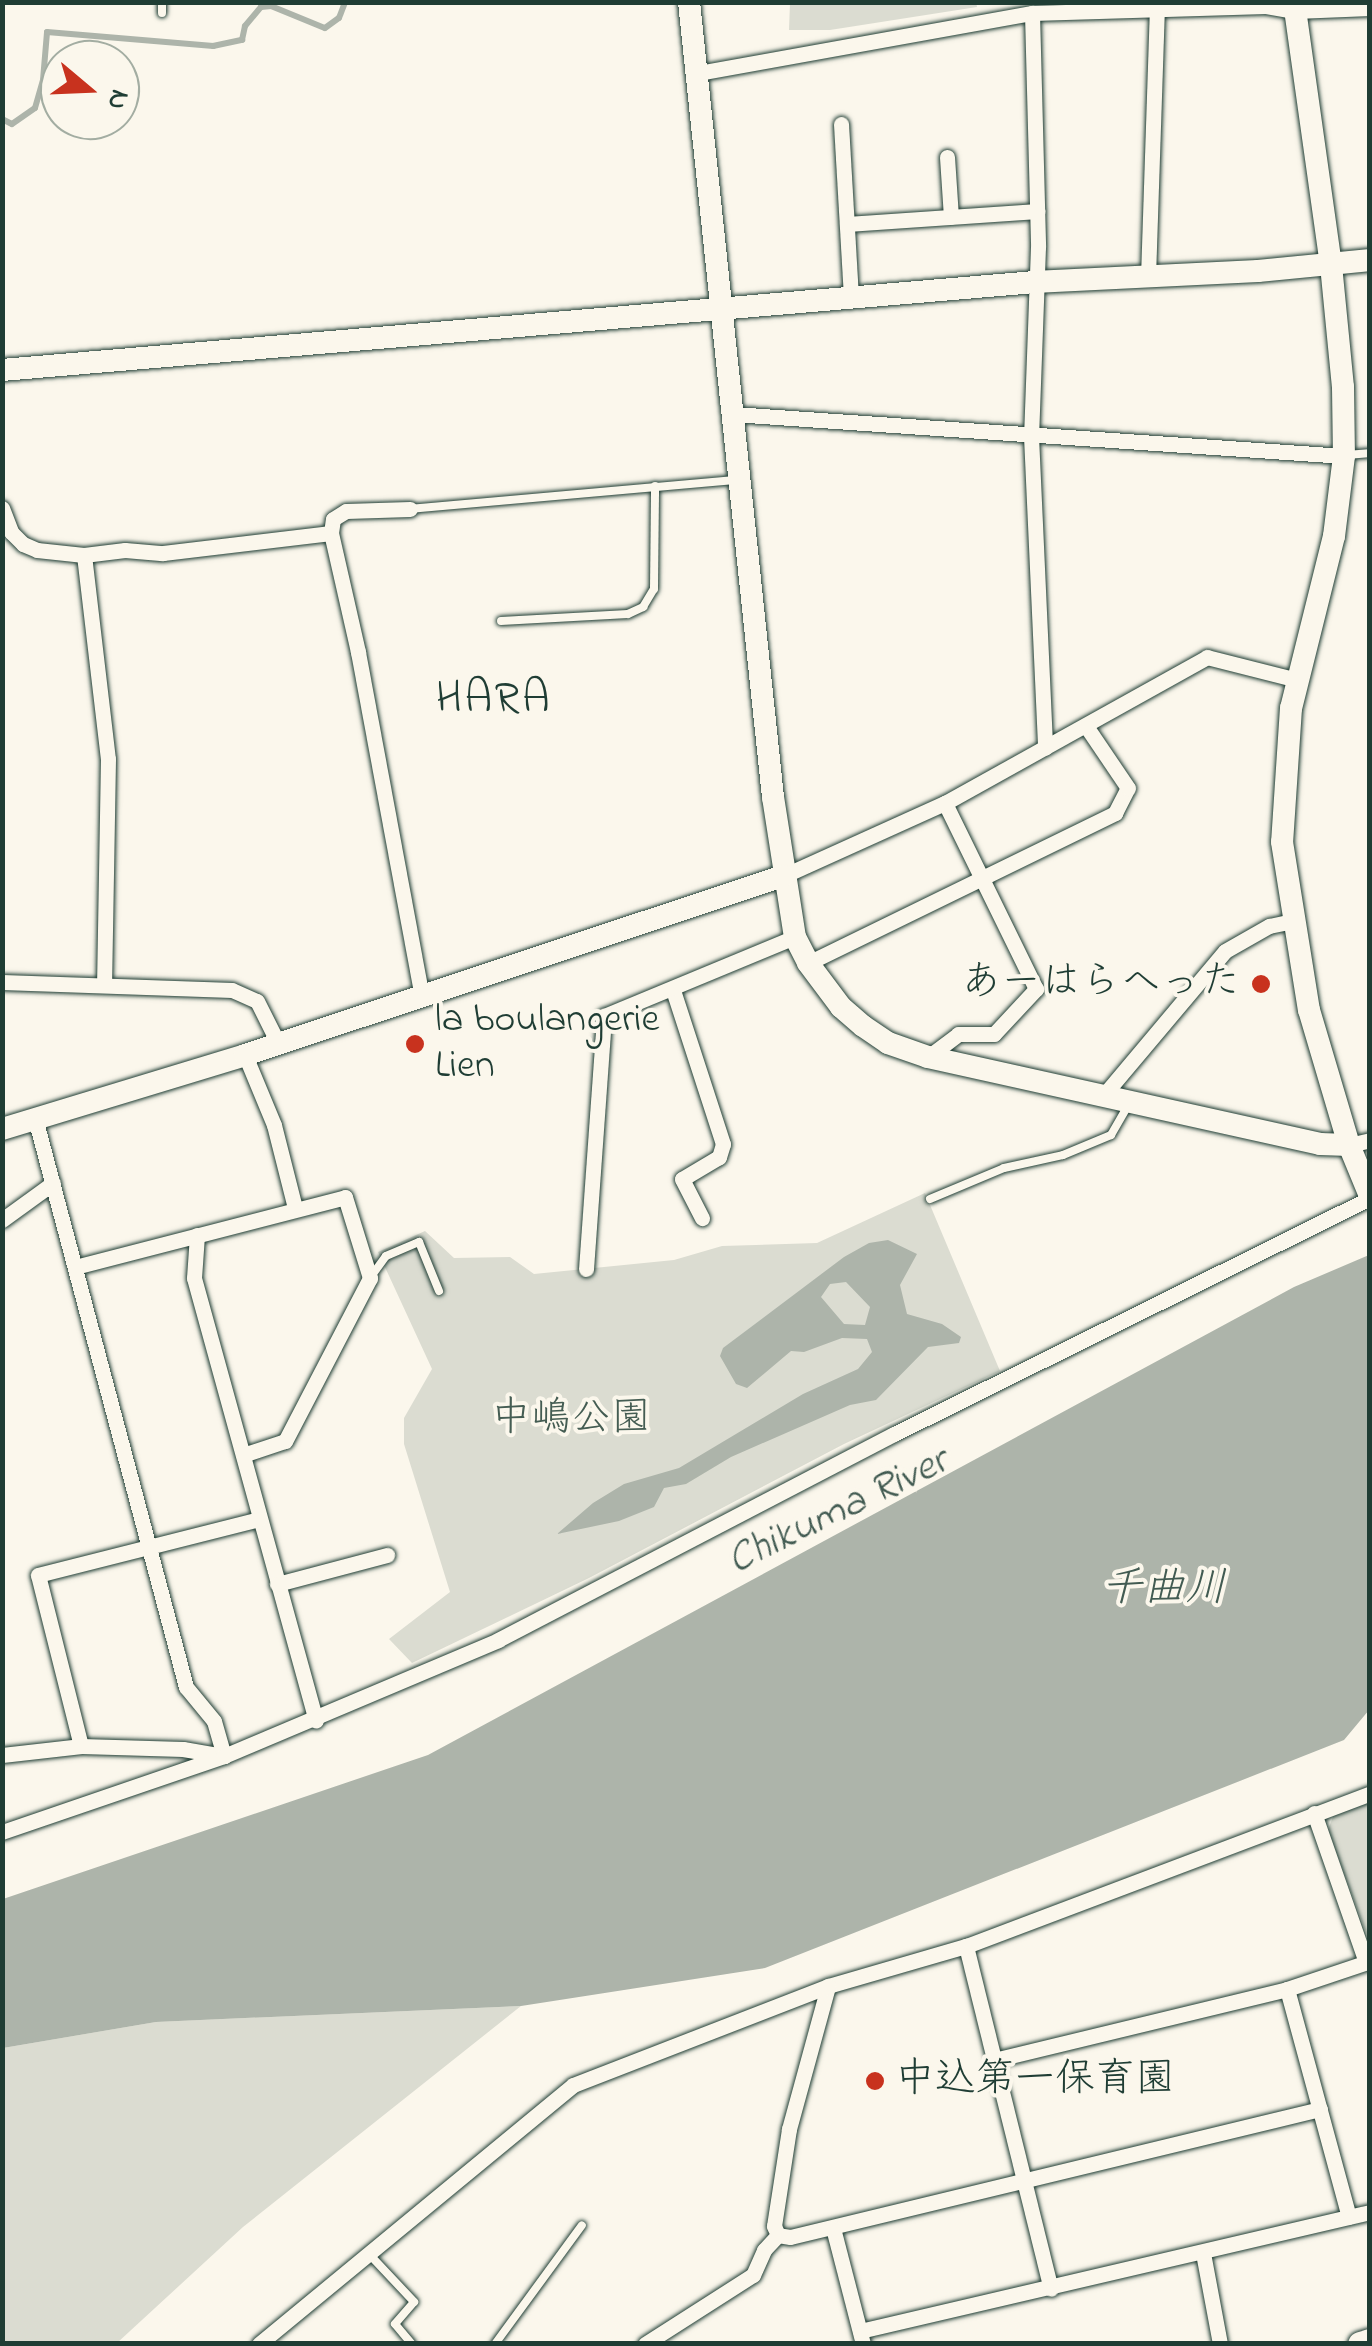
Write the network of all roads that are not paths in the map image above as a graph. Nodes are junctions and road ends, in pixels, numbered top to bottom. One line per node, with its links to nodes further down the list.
1 (689, 2): 7 (street)
2 (1123, 6): 4 (street); 5 (street)
3 (1294, 6): 4 (street); 6 (street); 14 (street)
4 (1156, 7): 15 (street)
5 (1036, 8): 7 (street); 10 (street)
6 (1370, 8)
7 (698, 73): 18 (street)
8 (841, 124): 12 (street)
9 (947, 157): 11 (street)
10 (1038, 212): 11 (street); 16 (street)
11 (951, 217): 12 (street)
12 (846, 224): 17 (street)
13 (1370, 260): 14 (street)
14 (1331, 265): 15 (street); 23 (street)
15 (1148, 277): 16 (street)
16 (1034, 282): 17 (street); 21 (street)
17 (851, 297): 18 (street)
18 (722, 308): 19 (street); 20 (street)
19 (2, 370)
20 (734, 414): 21 (street); 24 (street)
21 (1032, 436): 23 (street); 33 (street)
22 (1370, 453): 23 (lane)
23 (1344, 456): 31 (street)
24 (740, 480): 25 (lane); 35 (street)
25 (655, 486): 27 (lane); 30 (lane)
26 (2, 508): 29 (street)
27 (410, 509): 28 (street)
28 (331, 533): 29 (street); 43 (street)
29 (84, 555): 41 (street)
30 (500, 621)
31 (1296, 680): 32 (street); 37 (street)
32 (1086, 726): 33 (street); 36 (street)
33 (1045, 748): 34 (street)
34 (944, 803): 35 (street); 36 (street)
35 (783, 876): 38 (street); 43 (street)
36 (980, 876): 39 (street); 46 (street)
37 (1293, 921): 47 (street); 51 (street)
38 (795, 936): 39 (street); 42 (street)
39 (808, 963): 46 (street)
40 (2, 982): 41 (street)
41 (104, 984): 44 (street)
42 (673, 990): 56 (street); 60 (street)
43 (422, 997): 44 (street)
44 (278, 1043): 45 (street)
45 (245, 1055): 49 (street); 55 (street)
46 (928, 1058): 47 (street)
47 (1103, 1096): 48 (street)
48 (1129, 1102): 51 (street); 54 (lane)
49 (35, 1118): 50 (street); 52 (street)
50 (2, 1129)
51 (1359, 1142): 53 (street)
52 (53, 1183): 57 (street); 59 (street)
53 (1370, 1197): 68 (street)
54 (930, 1199)
55 (295, 1208): 58 (street); 61 (street)
56 (702, 1218)
57 (2, 1220)
58 (197, 1235): 59 (street); 63 (street)
59 (75, 1266): 65 (street)
60 (586, 1268)
61 (370, 1278): 62 (lane); 63 (street)
62 (439, 1291)
63 (243, 1455): 64 (street)
64 (259, 1518): 65 (street); 67 (street)
65 (145, 1548): 69 (street); 71 (street)
66 (387, 1556): 67 (street)
67 (278, 1584): 68 (street)
68 (316, 1720): 71 (street)
69 (81, 1746): 70 (street); 71 (street)
70 (2, 1754)
71 (224, 1756): 74 (street)
72 (1370, 1793): 73 (street)
73 (1314, 1813): 75 (street); 76 (street)
74 (2, 1832)
75 (966, 1946): 77 (street); 79 (street)
76 (1368, 1961): 78 (street)
77 (828, 1986): 86 (street); 87 (street)
78 (1287, 1989): 79 (street); 80 (street)
79 (994, 2060): 81 (street)
80 (1320, 2109): 81 (street); 83 (street)
81 (1023, 2179): 85 (street); 89 (street)
82 (1370, 2212): 83 (street)
83 (1349, 2216): 88 (street)
84 (582, 2225): 94 (lane)
85 (833, 2228): 86 (street); 90 (street)
86 (778, 2235): 95 (street)
87 (368, 2252): 92 (street); 93 (lane)
88 (1203, 2252): 89 (street); 96 (street)
89 (1051, 2289): 90 (street)
90 (862, 2337)
91 (1370, 2341): 97 (main road)
92 (259, 2344)
93 (412, 2344)
94 (495, 2344)
95 (644, 2344)
96 (1220, 2344)
97 (1360, 2344)

